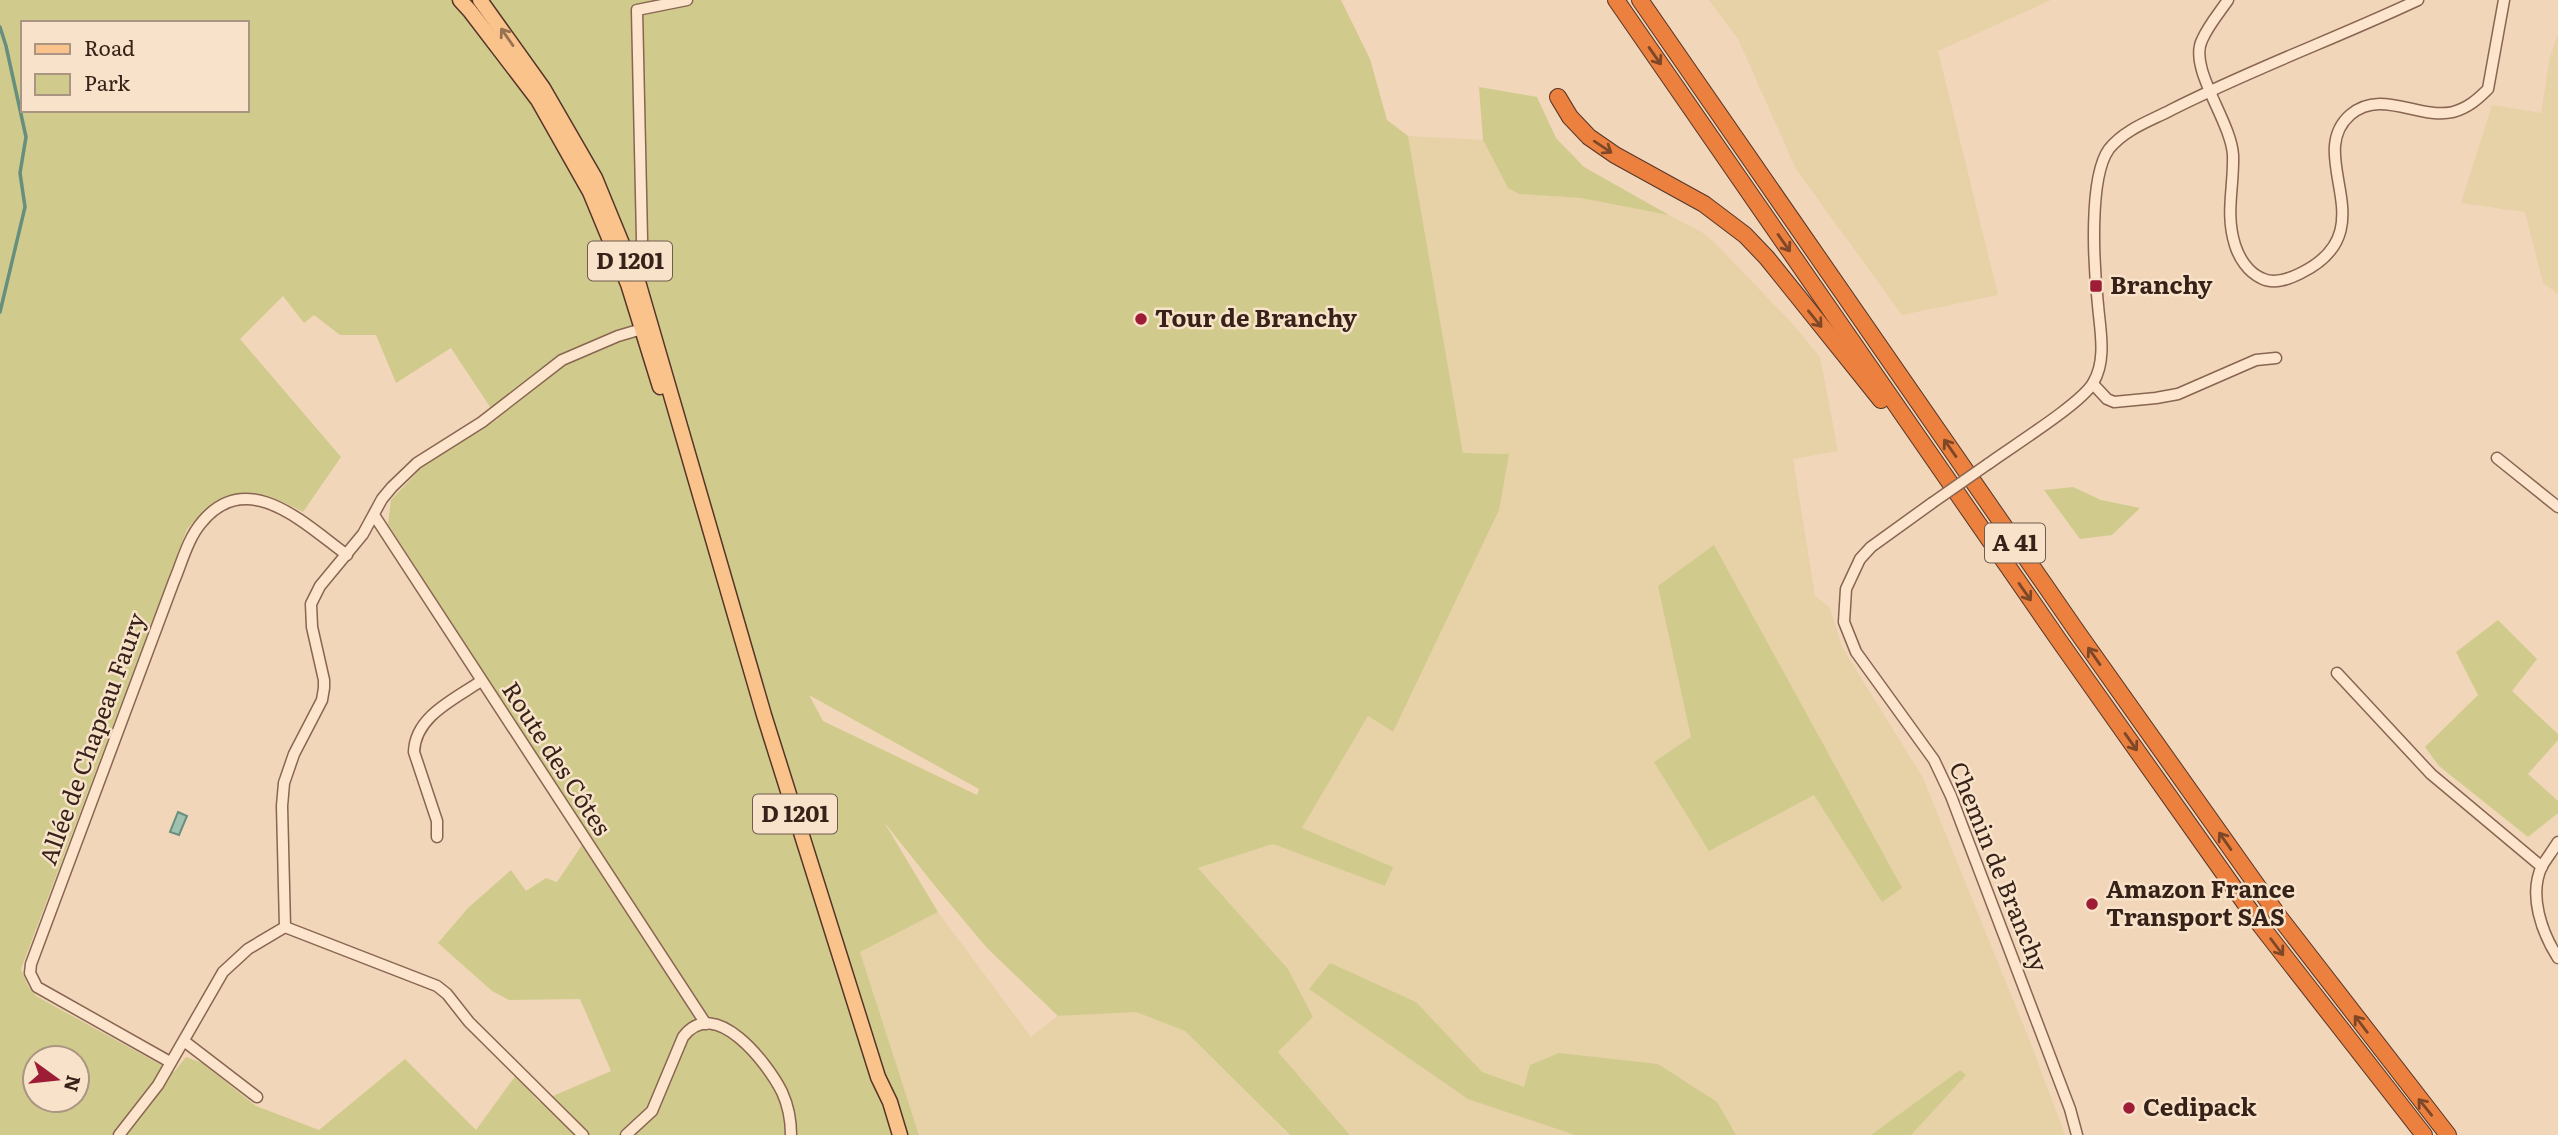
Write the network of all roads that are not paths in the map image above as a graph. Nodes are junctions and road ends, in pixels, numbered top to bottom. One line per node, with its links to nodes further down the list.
1 (687, 0): 12 (street)
2 (1616, 0): 17 (highway, A 41, one-way to 17)
3 (1640, 0): 11 (highway, A 41)
4 (1652, 0): 11 (highway)
5 (2228, 0): 9 (street)
6 (2417, 0): 9 (street)
7 (2504, 0): 9 (street)
8 (468, 3): 12 (main road, D 1201, one-way to 8); 13 (main road, D 1201)
9 (2211, 91): 15 (street)
10 (1558, 97): 17 (highway, one-way to 17)
11 (1784, 208): 42 (highway, A 41, one-way to 11)
12 (639, 285): 20 (main road, D 1201)
13 (642, 329): 19 (street); 20 (main road, D 1201)
14 (2276, 358): 15 (street)
15 (2093, 384): 40 (street, Chemin de Branchy, bridge)
16 (2497, 458): 18 (street)
17 (1964, 503): 41 (highway, A 41, one-way to 41)
18 (2558, 507)
19 (374, 514): 21 (street); 23 (street, Route des Côtes)
20 (716, 551): 32 (main road, D 1201)
21 (347, 555): 27 (street); 31 (street, Allée de Chapeau Faury)
22 (2337, 673): 26 (street)
23 (481, 681): 24 (street); 29 (street, Route des Côtes)
24 (438, 837)
25 (2558, 842): 26 (street)
26 (2542, 867): 28 (street)
27 (285, 928): 30 (street); 35 (street)
28 (2558, 958)
29 (706, 1024): 36 (street); 37 (street)
30 (184, 1041): 31 (street); 33 (street)
31 (170, 1062): 34 (street)
32 (878, 1077): 38 (main road); 39 (main road)
33 (257, 1097)
34 (119, 1135)
35 (583, 1135)
36 (626, 1135)
37 (791, 1135)
38 (891, 1135)
39 (900, 1135)
40 (2077, 1135)
41 (2424, 1135)
42 (2448, 1135)

